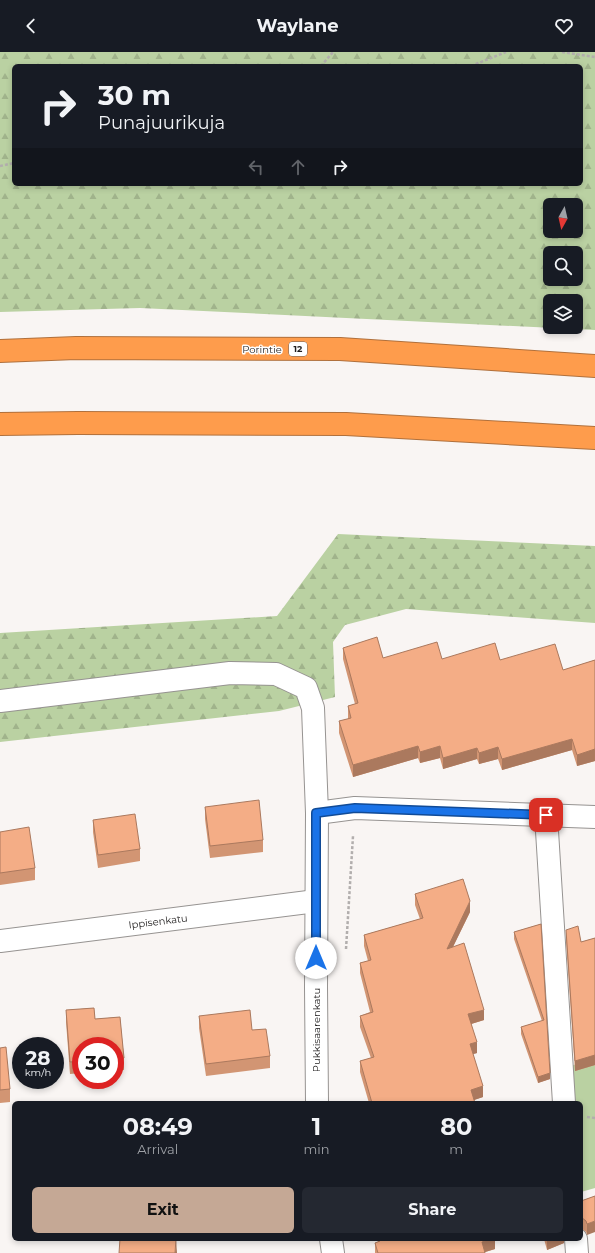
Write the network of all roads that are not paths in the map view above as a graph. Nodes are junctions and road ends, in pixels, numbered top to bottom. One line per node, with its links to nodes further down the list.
1 (0, 351): 2 (highway, Porintie / 12)
2 (595, 366)
3 (0, 424): 4 (highway)
4 (595, 438)
5 (0, 701): 6 (street, Pukkisaarenkatu)
6 (316, 813): 7 (street); 9 (street, Pukkisaarenkatu)
7 (546, 815): 8 (street); 12 (street)
8 (595, 817)
9 (316, 901): 10 (street, Ippisenkatu); 11 (street, Pukkisaarenkatu)
10 (0, 941)
11 (318, 1101)
12 (564, 1101)
13 (331, 1241): 15 (street)
14 (576, 1241): 16 (street)
15 (333, 1253)
16 (577, 1253)

